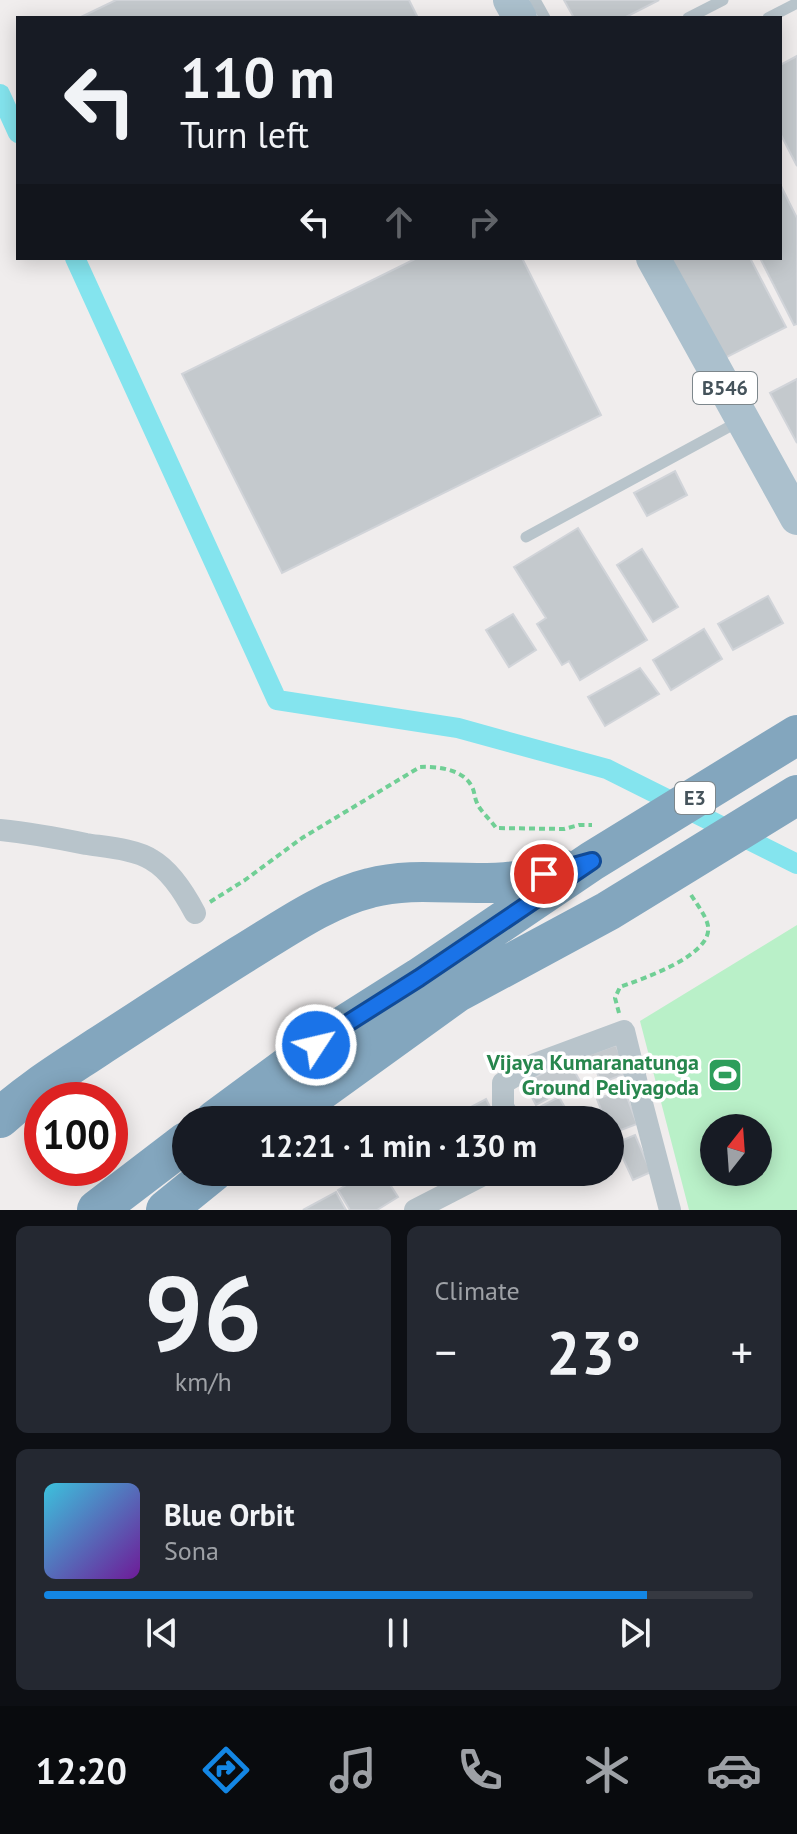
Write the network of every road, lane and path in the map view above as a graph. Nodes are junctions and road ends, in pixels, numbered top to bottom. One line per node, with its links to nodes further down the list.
1 (723, 0): 3 (lane)
2 (797, 3): 4 (lane)
3 (692, 16)
4 (772, 16)
5 (654, 260): 6 (main road, B546)
6 (742, 419): 7 (main road, B546); 8 (lane)
7 (797, 518)
8 (526, 537)
9 (797, 735): 12 (highway, E3)
10 (797, 795): 14 (highway, E3)
11 (0, 830): 16 (street)
12 (586, 843): 15 (highway, E3); 16 (path); 22 (highway)
13 (688, 889): 17 (path)
14 (608, 911): 15 (highway); 20 (highway, E3)
15 (515, 912): 18 (highway); 19 (highway, E3)
16 (195, 913)
17 (624, 1031): 21 (street); 31 (street)
18 (83, 1082)
19 (234, 1106)
20 (299, 1106)
21 (503, 1106)
22 (0, 1118)
23 (24, 1126): 24 (highway)
24 (0, 1146)
25 (172, 1153): 28 (highway)
26 (196, 1186): 29 (highway)
27 (462, 1186): 30 (street)
28 (97, 1210)
29 (166, 1210)
30 (415, 1210)
31 (670, 1210)

